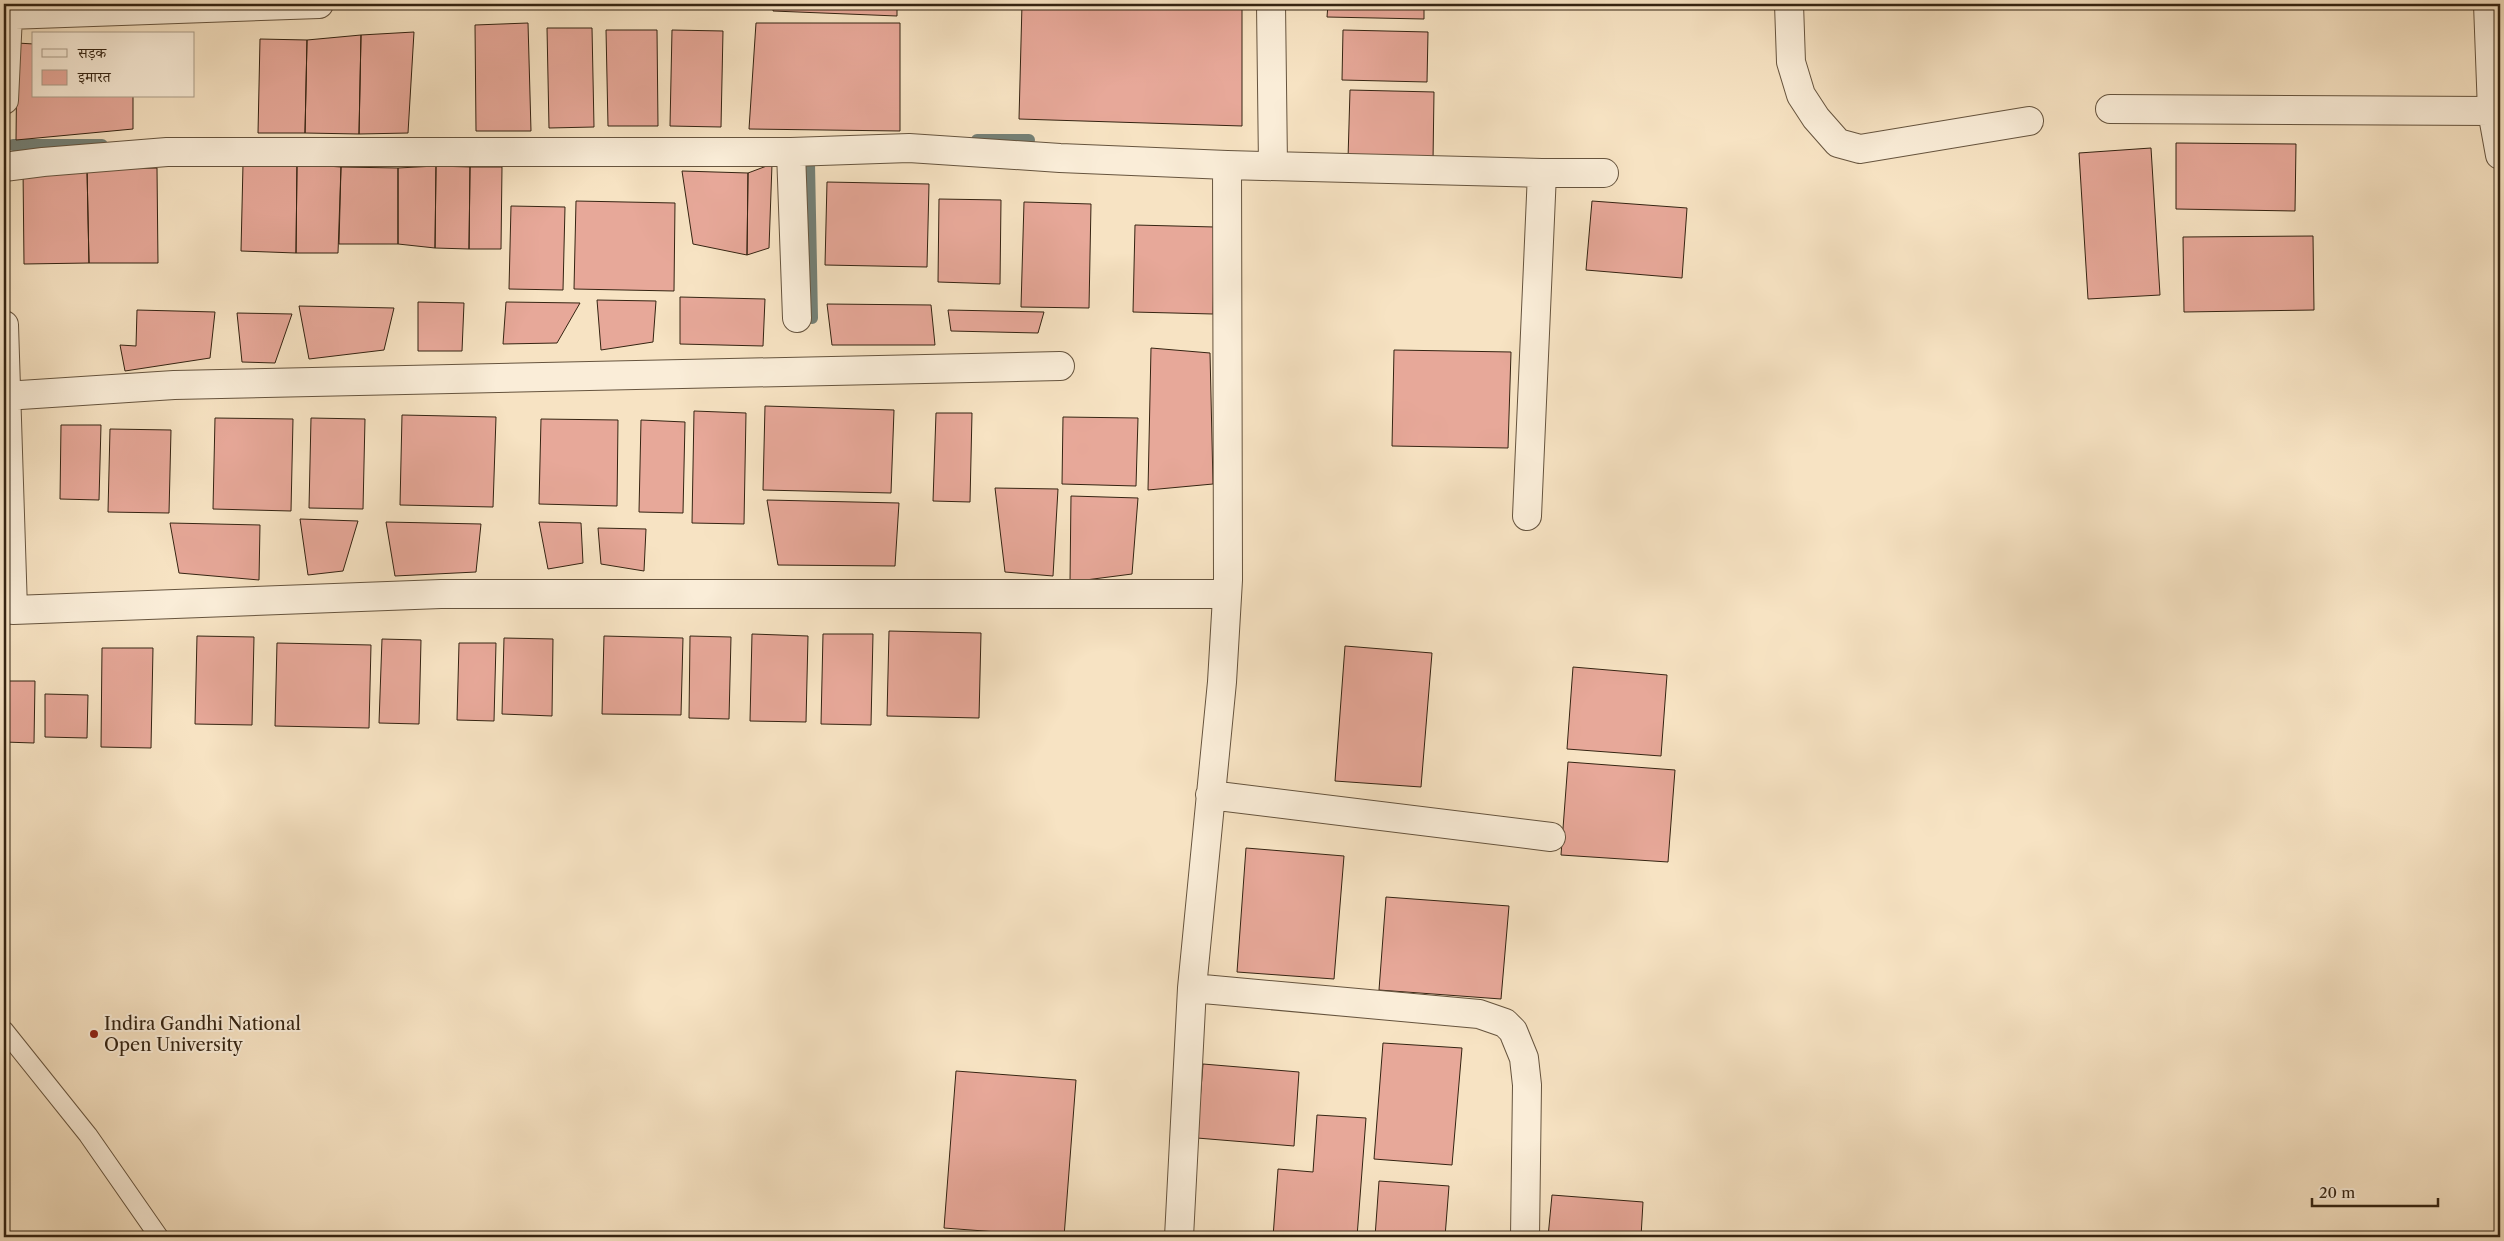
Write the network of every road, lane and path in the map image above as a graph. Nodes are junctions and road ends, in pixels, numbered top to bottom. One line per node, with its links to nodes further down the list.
1 (319, 4): 5 (street)
2 (1271, 4): 12 (street)
3 (1789, 4): 8 (street)
4 (2488, 4): 7 (street)
5 (4, 100)
6 (2110, 109): 7 (street)
7 (2492, 111): 10 (street)
8 (2029, 121)
9 (791, 152): 11 (street); 13 (street); 16 (street)
10 (2500, 155)
11 (1227, 165): 12 (street); 21 (street)
12 (1273, 166): 15 (street)
13 (4, 167)
14 (1604, 173): 15 (street)
15 (1542, 174): 20 (street)
16 (797, 318)
17 (4, 325): 19 (street)
18 (1060, 366): 19 (street)
19 (5, 396): 21 (street)
20 (1528, 516)
21 (1227, 594): 22 (street)
22 (1210, 795): 23 (street); 24 (street)
23 (1551, 837)
24 (1192, 988): 28 (street); 29 (street)
25 (4, 1031): 26 (lane); 27 (lane)
26 (4, 1041)
27 (159, 1237)
28 (1179, 1237)
29 (1525, 1237)

